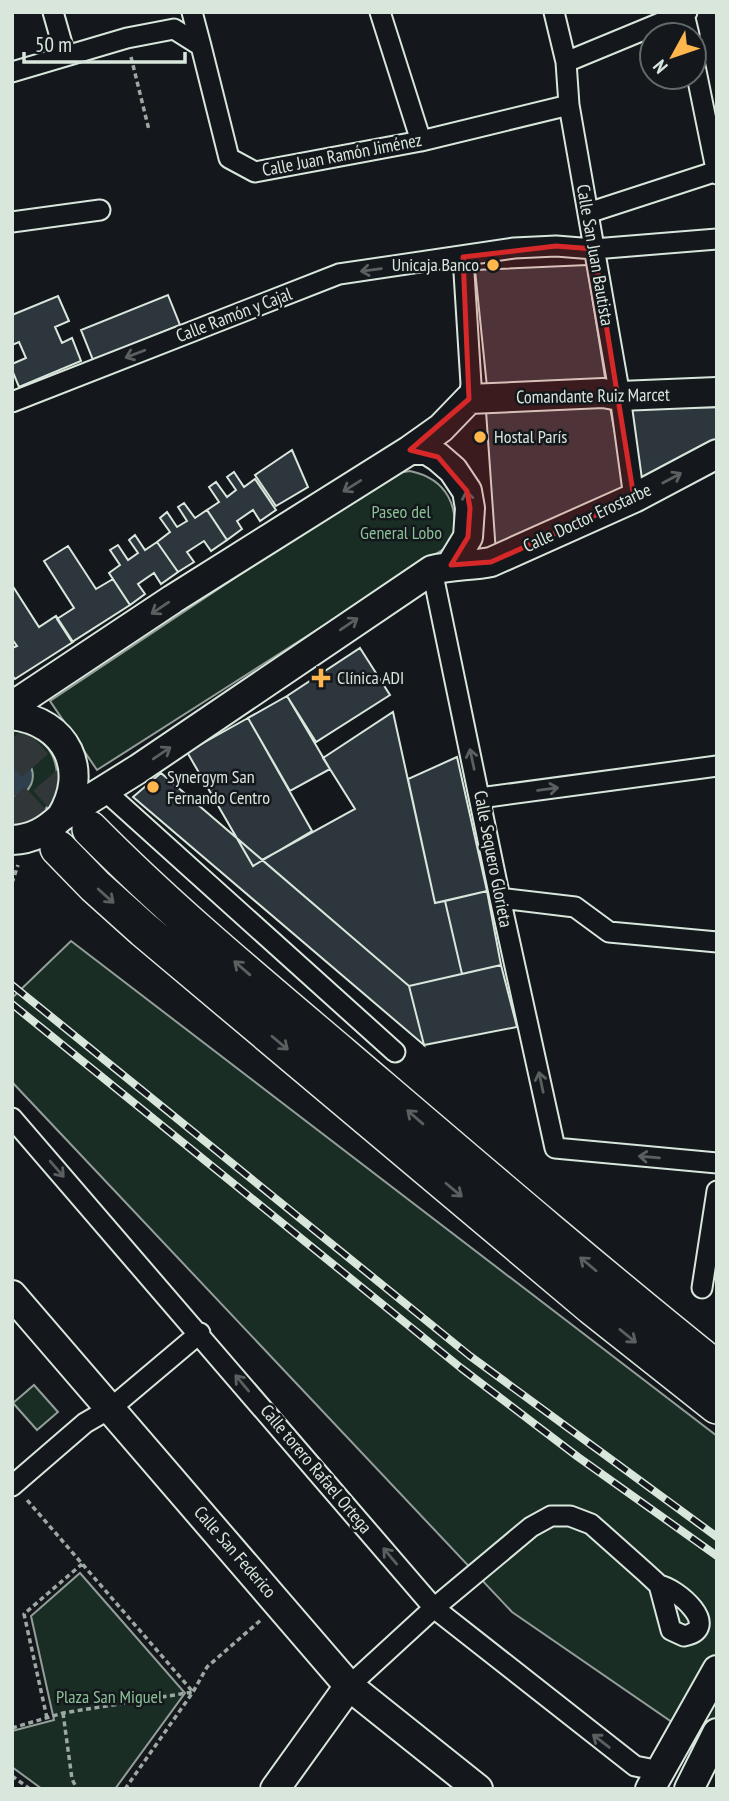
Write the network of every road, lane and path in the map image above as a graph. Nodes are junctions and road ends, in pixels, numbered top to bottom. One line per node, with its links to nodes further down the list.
1 (53, 12): 8 (street)
2 (192, 12): 7 (street, Calle Juan Ramón Jiménez)
3 (380, 12): 14 (street)
4 (555, 12): 9 (street, Calle San Juan Bautista)
5 (686, 13): 9 (street)
6 (127, 38): 7 (street); 8 (street); 13 (path)
7 (201, 46): 14 (street, Calle Juan Ramón Jiménez)
8 (65, 54): 10 (street)
9 (566, 62): 12 (street, Calle San Juan Bautista)
10 (12, 72)
11 (700, 91): 15 (street)
12 (569, 105): 14 (street, Calle Juan Ramón Jiménez); 17 (street, Calle San Juan Bautista)
13 (149, 130)
14 (421, 141)
15 (717, 172): 17 (street)
16 (100, 210): 18 (street)
17 (588, 213): 20 (street, Calle San Juan Bautista)
18 (12, 222)
19 (717, 239): 20 (street, Calle Ramón y Cajal)
20 (594, 249): 21 (street, Calle Ramón y Cajal); 23 (street, Calle San Juan Bautista)
21 (463, 257): 24 (street); 25 (street, Calle Ramón y Cajal, one-way to 25)
22 (717, 392): 23 (street, Comandante Ruiz Marcet)
23 (620, 396): 24 (street, Comandante Ruiz Marcet); 28 (street, Calle San Juan Bautista)
24 (469, 399): 26 (street)
25 (12, 402)
26 (410, 450): 29 (street, one-way to 26); 30 (street, one-way to 30)
27 (717, 454): 28 (street, Calle Doctor Erostarbe, one-way to 27)
28 (634, 498): 29 (street, Calle Doctor Erostarbe)
29 (442, 567): 32 (street, one-way to 29); 33 (street, Calle Sequero Glorieta, one-way to 29)
30 (15, 701): 34 (street)
31 (717, 766): 33 (street, one-way to 31)
32 (104, 790): 34 (street); 37 (street)
33 (480, 798): 35 (street, Calle Sequero Glorieta)
34 (43, 837): 44 (highway, one-way to 34); 45 (highway, one-way to 45)
35 (500, 898): 36 (street); 39 (street, Calle Sequero Glorieta, one-way to 35)
36 (717, 942)
37 (396, 1052)
38 (12, 1118): 43 (street, Calle torero Rafael Ortega, one-way to 43)
39 (717, 1163)
40 (717, 1191): 41 (street)
41 (708, 1279)
42 (12, 1295): 46 (street, Calle San Federico)
43 (200, 1333): 46 (street); 51 (street, Calle torero Rafael Ortega, one-way to 43)
44 (717, 1369)
45 (717, 1406)
46 (111, 1408): 47 (street); 50 (street, Calle San Federico)
47 (13, 1486): 48 (path)
48 (82, 1564): 54 (path); 56 (path)
49 (659, 1585): 51 (street)
50 (280, 1604): 53 (street, Calle San Federico); 54 (path)
51 (434, 1608): 53 (street); 60 (street, Calle torero Rafael Ortega, one-way to 51)
52 (717, 1670): 60 (street)
53 (349, 1686): 64 (street); 65 (street, Calle San Federico)
54 (193, 1692): 55 (path); 63 (path)
55 (63, 1713): 56 (path); 62 (path)
56 (47, 1718): 57 (path)
57 (12, 1728)
58 (717, 1733): 66 (street)
59 (12, 1776): 61 (path)
60 (655, 1780)
61 (30, 1789)
62 (77, 1789)
63 (125, 1789)
64 (275, 1789)
65 (478, 1789)
66 (689, 1789)

